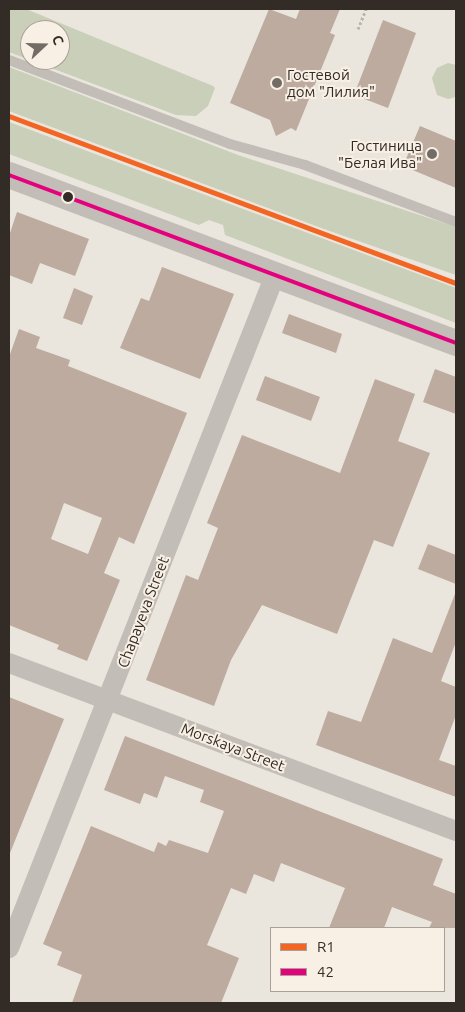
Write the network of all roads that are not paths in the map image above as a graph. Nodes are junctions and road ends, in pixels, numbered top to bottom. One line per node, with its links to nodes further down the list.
1 (9, 60): 3 (lane)
2 (9, 175): 4 (street)
3 (456, 222)
4 (275, 275): 5 (street); 7 (street, Chapayeva Street)
5 (456, 343)
6 (9, 663): 7 (street, Morskaya Street)
7 (108, 700): 8 (street, Morskaya Street); 9 (street, Chapayeva Street)
8 (456, 831)
9 (9, 948)

